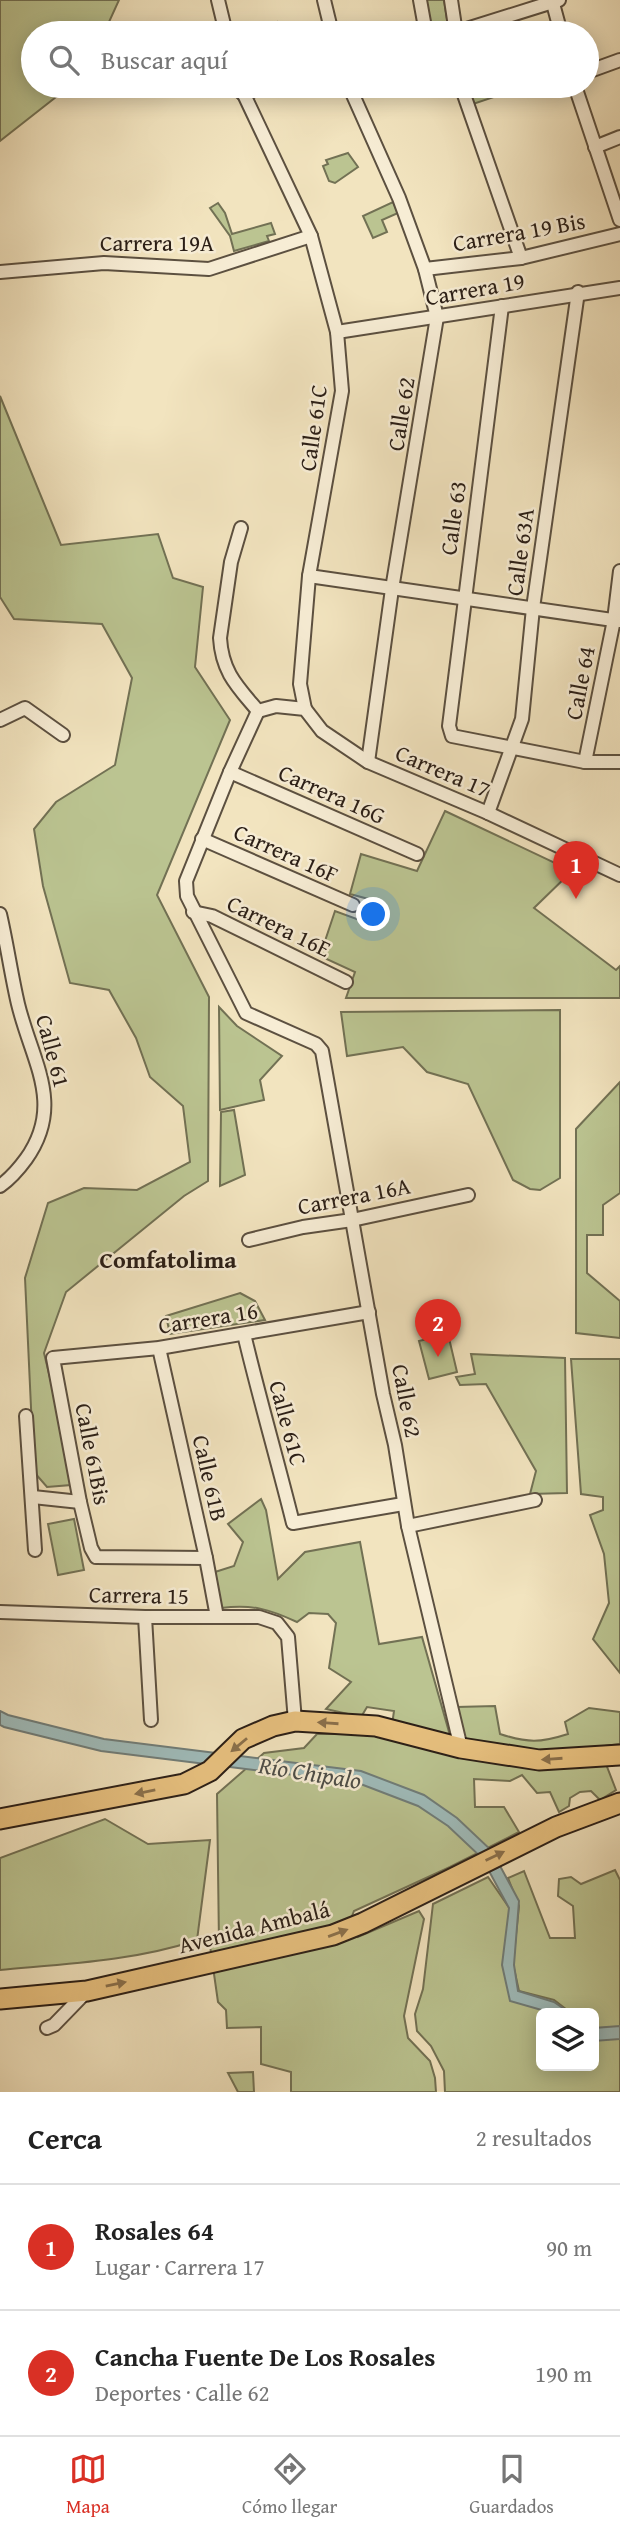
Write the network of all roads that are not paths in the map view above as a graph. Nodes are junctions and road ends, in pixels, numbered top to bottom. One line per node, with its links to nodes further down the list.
1 (218, 0): 6 (street)
2 (324, 0): 7 (street)
3 (420, 0): 8 (street)
4 (451, 0): 9 (street)
5 (555, 1): 10 (street); 11 (street)
6 (223, 21)
7 (329, 21)
8 (424, 21)
9 (454, 21)
10 (492, 21)
11 (559, 21)
12 (620, 60): 13 (street)
13 (599, 68)
14 (245, 98): 23 (street, Calle 61C)
15 (353, 98): 25 (street, Calle 62)
16 (465, 98): 24 (street)
17 (579, 98): 19 (street)
18 (620, 137): 19 (street)
19 (596, 147): 20 (street)
20 (617, 204): 21 (street)
21 (620, 220)
22 (620, 234): 24 (street, Carrera 19 Bis)
23 (311, 236): 26 (street, Carrera 19A); 31 (street, Calle 61C)
24 (521, 258): 25 (street, Carrera 19 Bis)
25 (425, 269): 30 (street, Calle 62)
26 (0, 272)
27 (620, 288): 28 (street, Carrera 19)
28 (578, 292): 29 (street, Carrera 19); 37 (street, Calle 63A)
29 (502, 306): 30 (street, Carrera 19); 36 (street, Calle 63)
30 (437, 317): 31 (street, Carrera 19); 35 (street, Calle 62)
31 (337, 332): 34 (street, Calle 61C)
32 (241, 528): 40 (street)
33 (620, 571): 38 (street, Calle 64)
34 (309, 576): 35 (street); 39 (street, Calle 61C)
35 (392, 589): 36 (street); 44 (street, Calle 62)
36 (464, 599): 37 (street); 43 (street, Calle 63)
37 (533, 608): 38 (street); 43 (street, Calle 63A)
38 (617, 620): 45 (street, Calle 64)
39 (305, 709): 40 (street); 44 (street, Carrera 17)
40 (258, 711): 47 (street)
41 (0, 720): 42 (street)
42 (63, 735)
43 (513, 748): 45 (street); 48 (street, Calle 63A)
44 (368, 762): 48 (street, Carrera 17)
45 (586, 762): 46 (street)
46 (620, 762)
47 (230, 772): 49 (street); 50 (street, Carrera 16G)
48 (488, 813): 51 (street, Carrera 17)
49 (202, 839): 52 (street, Carrera 16F); 53 (street)
50 (417, 854)
51 (620, 875)
52 (353, 905)
53 (194, 912): 55 (street, Carrera 16E); 58 (street, Calle 62)
54 (0, 914): 56 (street, Calle 61)
55 (346, 982)
56 (0, 1186)
57 (468, 1195): 58 (street, Carrera 16A)
58 (352, 1220): 59 (street, Carrera 16A); 60 (street, Calle 62)
59 (249, 1240)
60 (369, 1312): 61 (street, Carrera 16); 68 (street, Calle 62)
61 (244, 1334): 62 (street, Carrera 16); 68 (street, Calle 61C)
62 (159, 1348): 63 (street, Carrera 16); 71 (street, Calle 61B)
63 (53, 1358): 67 (street, Calle 61Bis)
64 (26, 1416): 65 (street)
65 (33, 1497): 67 (street); 70 (street)
66 (534, 1500): 69 (street)
67 (79, 1503): 71 (street, Calle 61Bis)
68 (403, 1504): 69 (street, Calle 62)
69 (408, 1526): 77 (street, Calle 62)
70 (35, 1550)
71 (206, 1558): 74 (street, Calle 61B)
72 (0, 1612): 73 (street, Carrera 15)
73 (145, 1617): 74 (street, Carrera 15); 75 (street)
74 (216, 1617): 76 (street, Carrera 15)
75 (151, 1720)
76 (295, 1721): 77 (main road, one-way to 76); 80 (main road, one-way to 80)
77 (461, 1748): 78 (main road, one-way to 77)
78 (620, 1755)
79 (620, 1803): 81 (main road, Avenida Ambalá, one-way to 79)
80 (0, 1819)
81 (87, 1990): 82 (main road, Avenida Ambalá); 83 (street)
82 (0, 1999)
83 (47, 2028)

